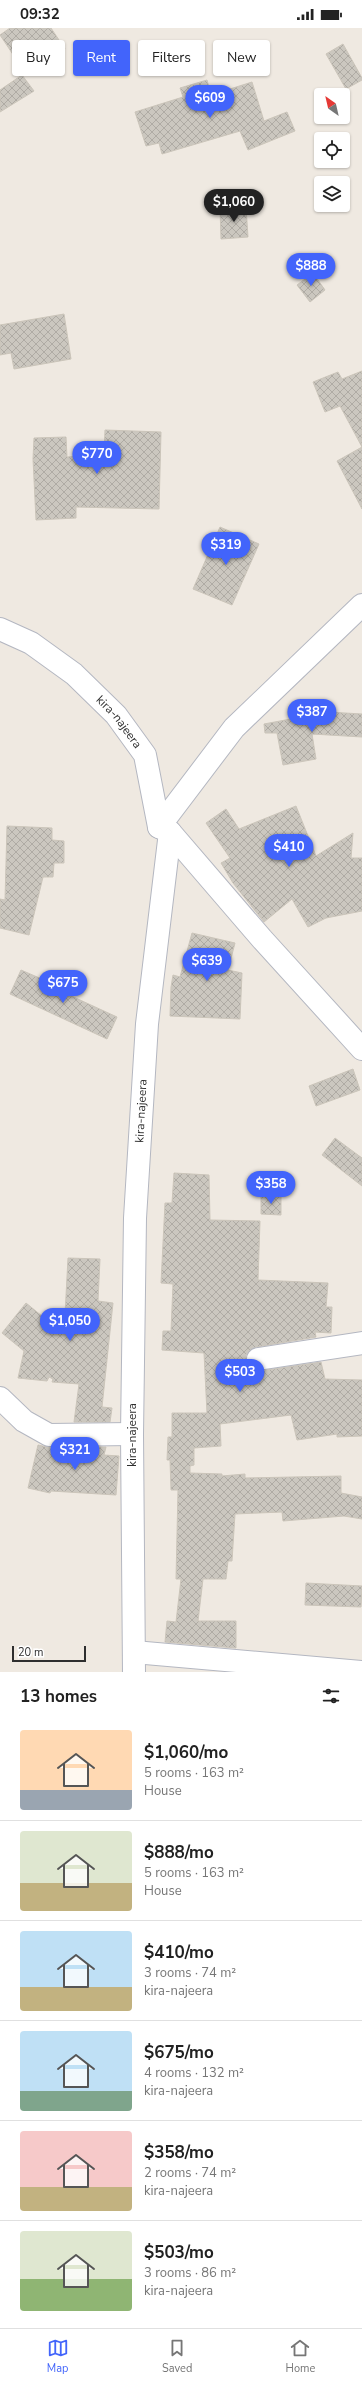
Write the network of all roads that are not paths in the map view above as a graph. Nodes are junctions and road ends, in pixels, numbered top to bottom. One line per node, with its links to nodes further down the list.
1 (362, 605): 3 (street)
2 (0, 629): 3 (street, kira-najeera)
3 (165, 830): 4 (street); 8 (street, kira-najeera)
4 (362, 1049)
5 (362, 1343): 6 (street)
6 (258, 1359)
7 (0, 1398): 8 (street)
8 (132, 1434): 9 (street, kira-najeera)
9 (134, 1662): 10 (street)
10 (362, 1672)

